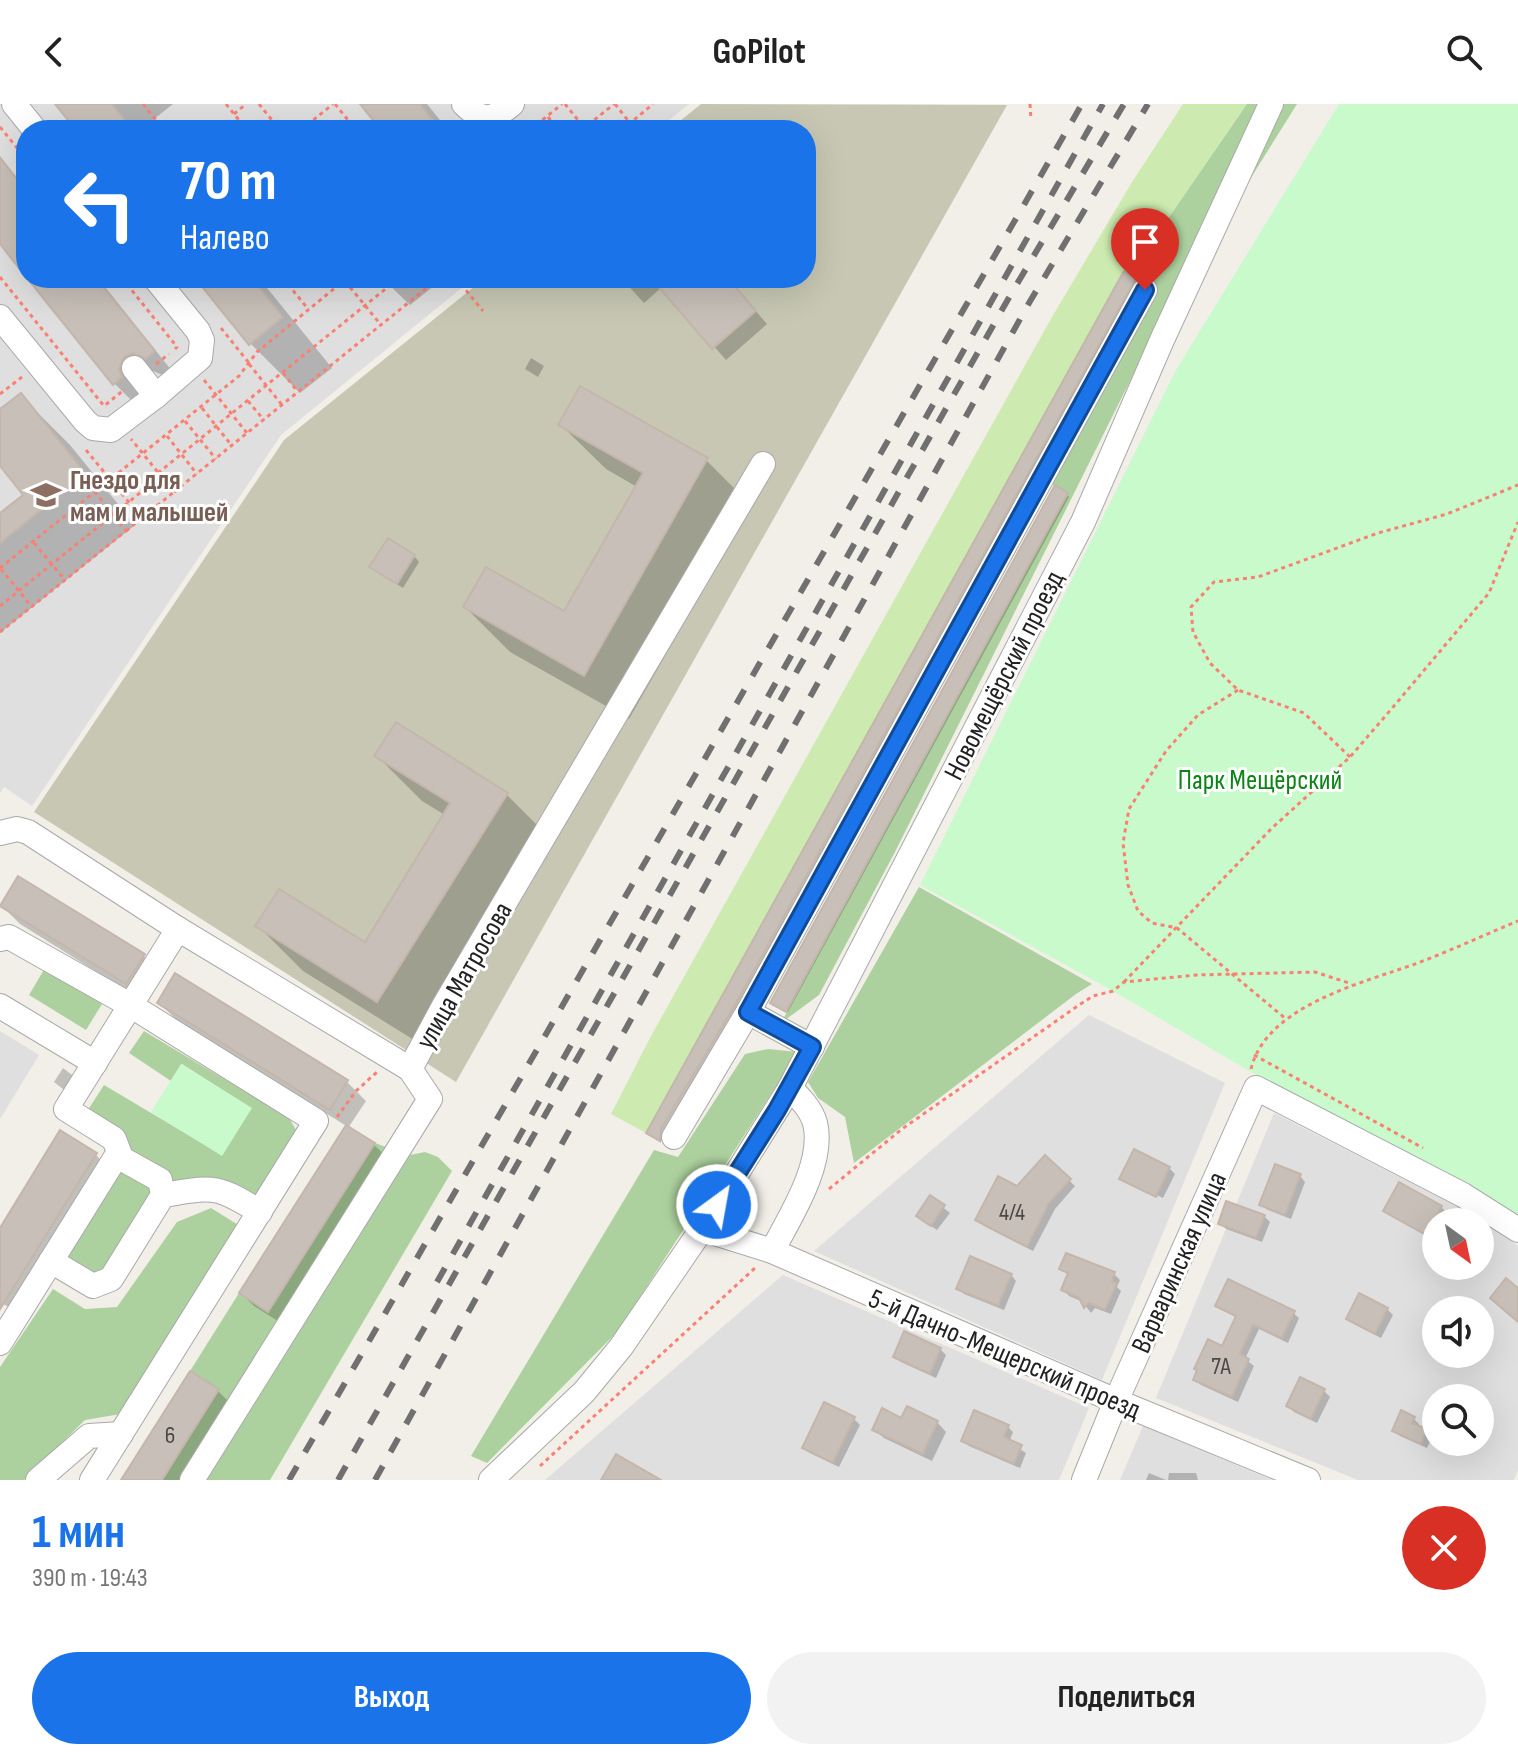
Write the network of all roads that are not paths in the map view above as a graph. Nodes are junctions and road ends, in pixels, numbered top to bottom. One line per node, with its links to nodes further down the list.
1 (14, 104): 5 (street)
2 (464, 104): 3 (street)
3 (512, 104)
4 (1271, 104): 16 (street, Новомещёрский проезд)
5 (27, 120)
6 (163, 288): 8 (street)
7 (1145, 290): 15 (street)
8 (0, 317)
9 (763, 464): 18 (street, улица Матросова)
10 (0, 833): 11 (street)
11 (178, 929): 13 (street); 18 (street)
12 (0, 939): 13 (street)
13 (130, 1005): 17 (street); 23 (street)
14 (0, 1006): 17 (street)
15 (748, 1012): 16 (street); 20 (street)
16 (812, 1047): 19 (street, Новомещёрский проезд)
17 (95, 1063): 21 (street)
18 (410, 1069): 34 (street, улица Матросова)
19 (790, 1088): 24 (street, Новомещёрский проезд); 26 (street)
20 (674, 1137)
21 (117, 1156): 22 (street); 27 (street)
22 (163, 1195): 23 (street); 27 (street)
23 (260, 1212): 30 (street)
24 (702, 1229): 26 (street, 5-й Дачно-Мещерский проезд); 31 (street, Новомещёрский проезд)
25 (1518, 1230): 29 (street, Варваринская улица)
26 (772, 1251): 29 (street, 5-й Дачно-Мещерский проезд)
27 (51, 1261): 28 (street)
28 (0, 1343)
29 (1116, 1401): 35 (street, Варваринская улица); 36 (street, 5-й Дачно-Мещерский проезд)
30 (121, 1434): 32 (street); 33 (street)
31 (513, 1475)
32 (38, 1480)
33 (92, 1480)
34 (192, 1480)
35 (1084, 1480)
36 (1308, 1480)

